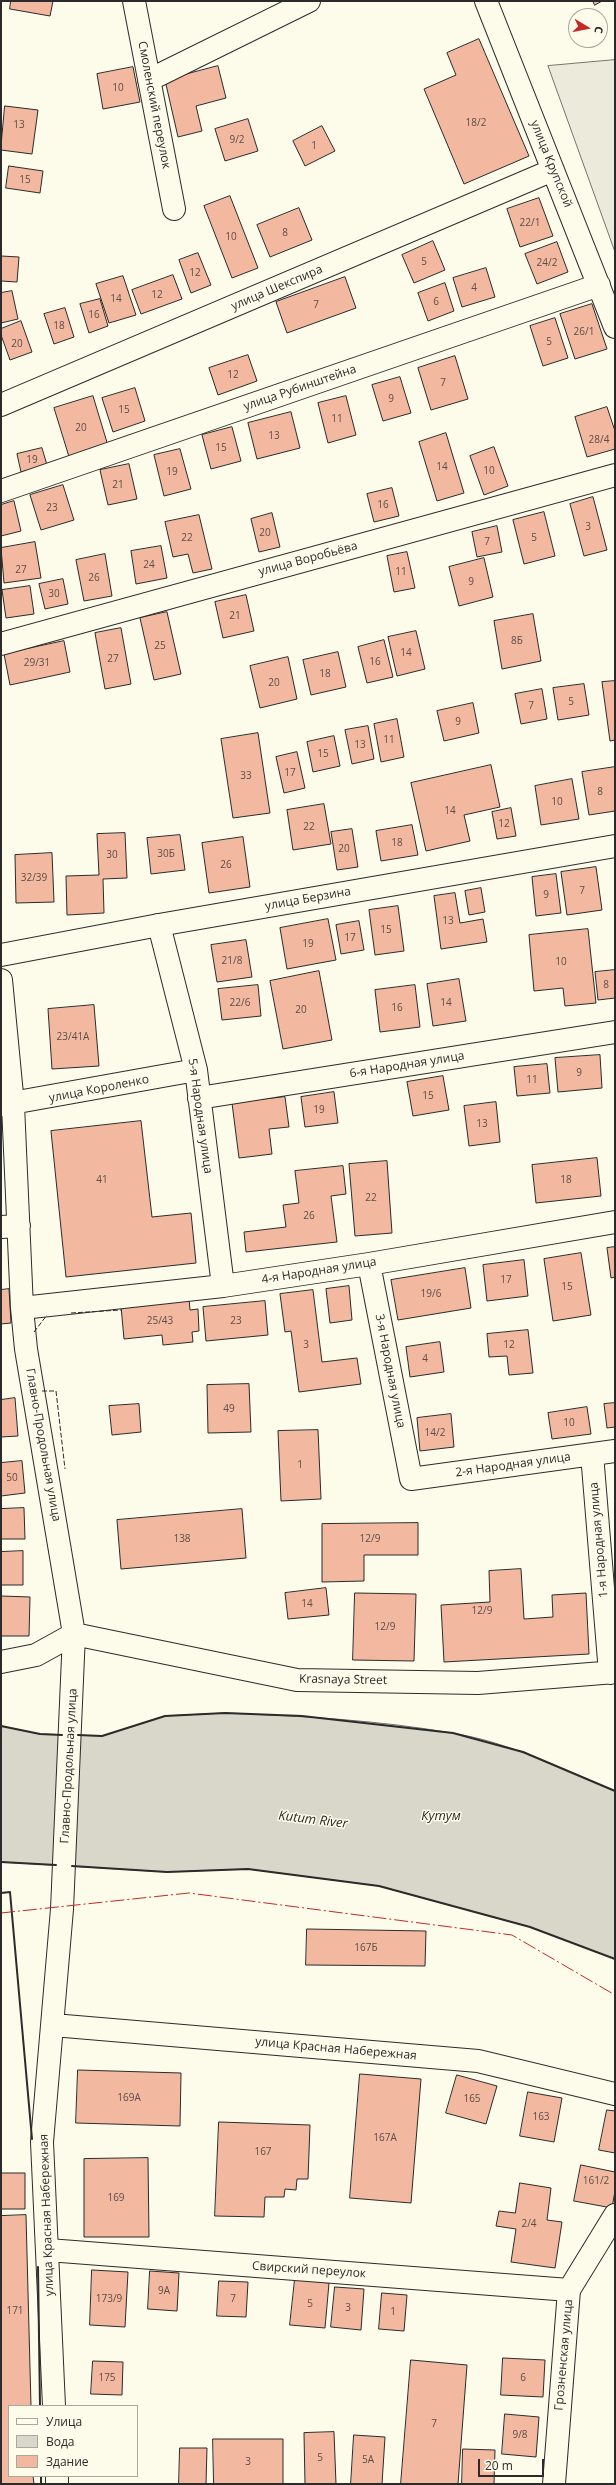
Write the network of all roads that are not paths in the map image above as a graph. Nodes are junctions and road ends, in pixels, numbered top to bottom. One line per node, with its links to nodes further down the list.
1 (134, 1): 4 (street, Смоленский переулок)
2 (308, 1): 4 (street)
3 (486, 1): 5 (street, улица Крупской)
4 (149, 80): 6 (street, Смоленский переулок)
5 (553, 170): 7 (street, улица Крупской); 9 (street, улица Шекспира)
6 (174, 209)
7 (599, 285): 8 (street, улица Крупской); 11 (street, улица Рубинштейна)
8 (615, 327)
9 (1, 405)
10 (615, 475): 12 (street, улица Воробьёва)
11 (1, 491)
12 (1, 644)
13 (615, 846): 14 (street, улица Берзина)
14 (159, 925): 15 (street, улица Берзина); 18 (street, 5-я Народная улица)
15 (1, 955)
16 (1, 980): 20 (street, Главно-Продольная улица)
17 (615, 1032): 19 (street, 6-я Народная улица)
18 (196, 1070): 19 (street, 5-я Народная улица); 20 (street, улица Короленко)
19 (199, 1098): 24 (street, 5-я Народная улица)
20 (7, 1105): 22 (street, Главно-Продольная улица)
21 (615, 1222): 23 (street, 4-я Народная улица)
22 (10, 1226): 25 (street, Главно-Продольная улица)
23 (369, 1264): 24 (street, 4-я Народная улица); 28 (street, 3-я Народная улица)
24 (223, 1286): 25 (street, 4-я Народная улица)
25 (22, 1308): 29 (street, Главно-Продольная улица)
26 (615, 1451): 27 (street, 2-я Народная улица)
27 (592, 1454): 28 (street, 2-я Народная улица); 31 (street, 1-я Народная улица)
28 (411, 1479)
29 (74, 1634): 30 (street); 31 (street, Krasnaya Street); 32 (street, Главно-Продольная улица)
30 (1, 1662)
31 (613, 1673)
32 (62, 1909): 33 (street, улица Красная Набережная)
33 (53, 2025): 34 (street, улица Красная Набережная); 36 (street, улица Красная Набережная)
34 (615, 2094)
35 (615, 2215): 37 (street, Грозненская улица)
36 (48, 2250): 37 (street, Свирский переулок); 38 (street, улица Красная Набережная)
37 (569, 2290): 39 (street, Грозненская улица)
38 (54, 2405)
39 (554, 2484)

